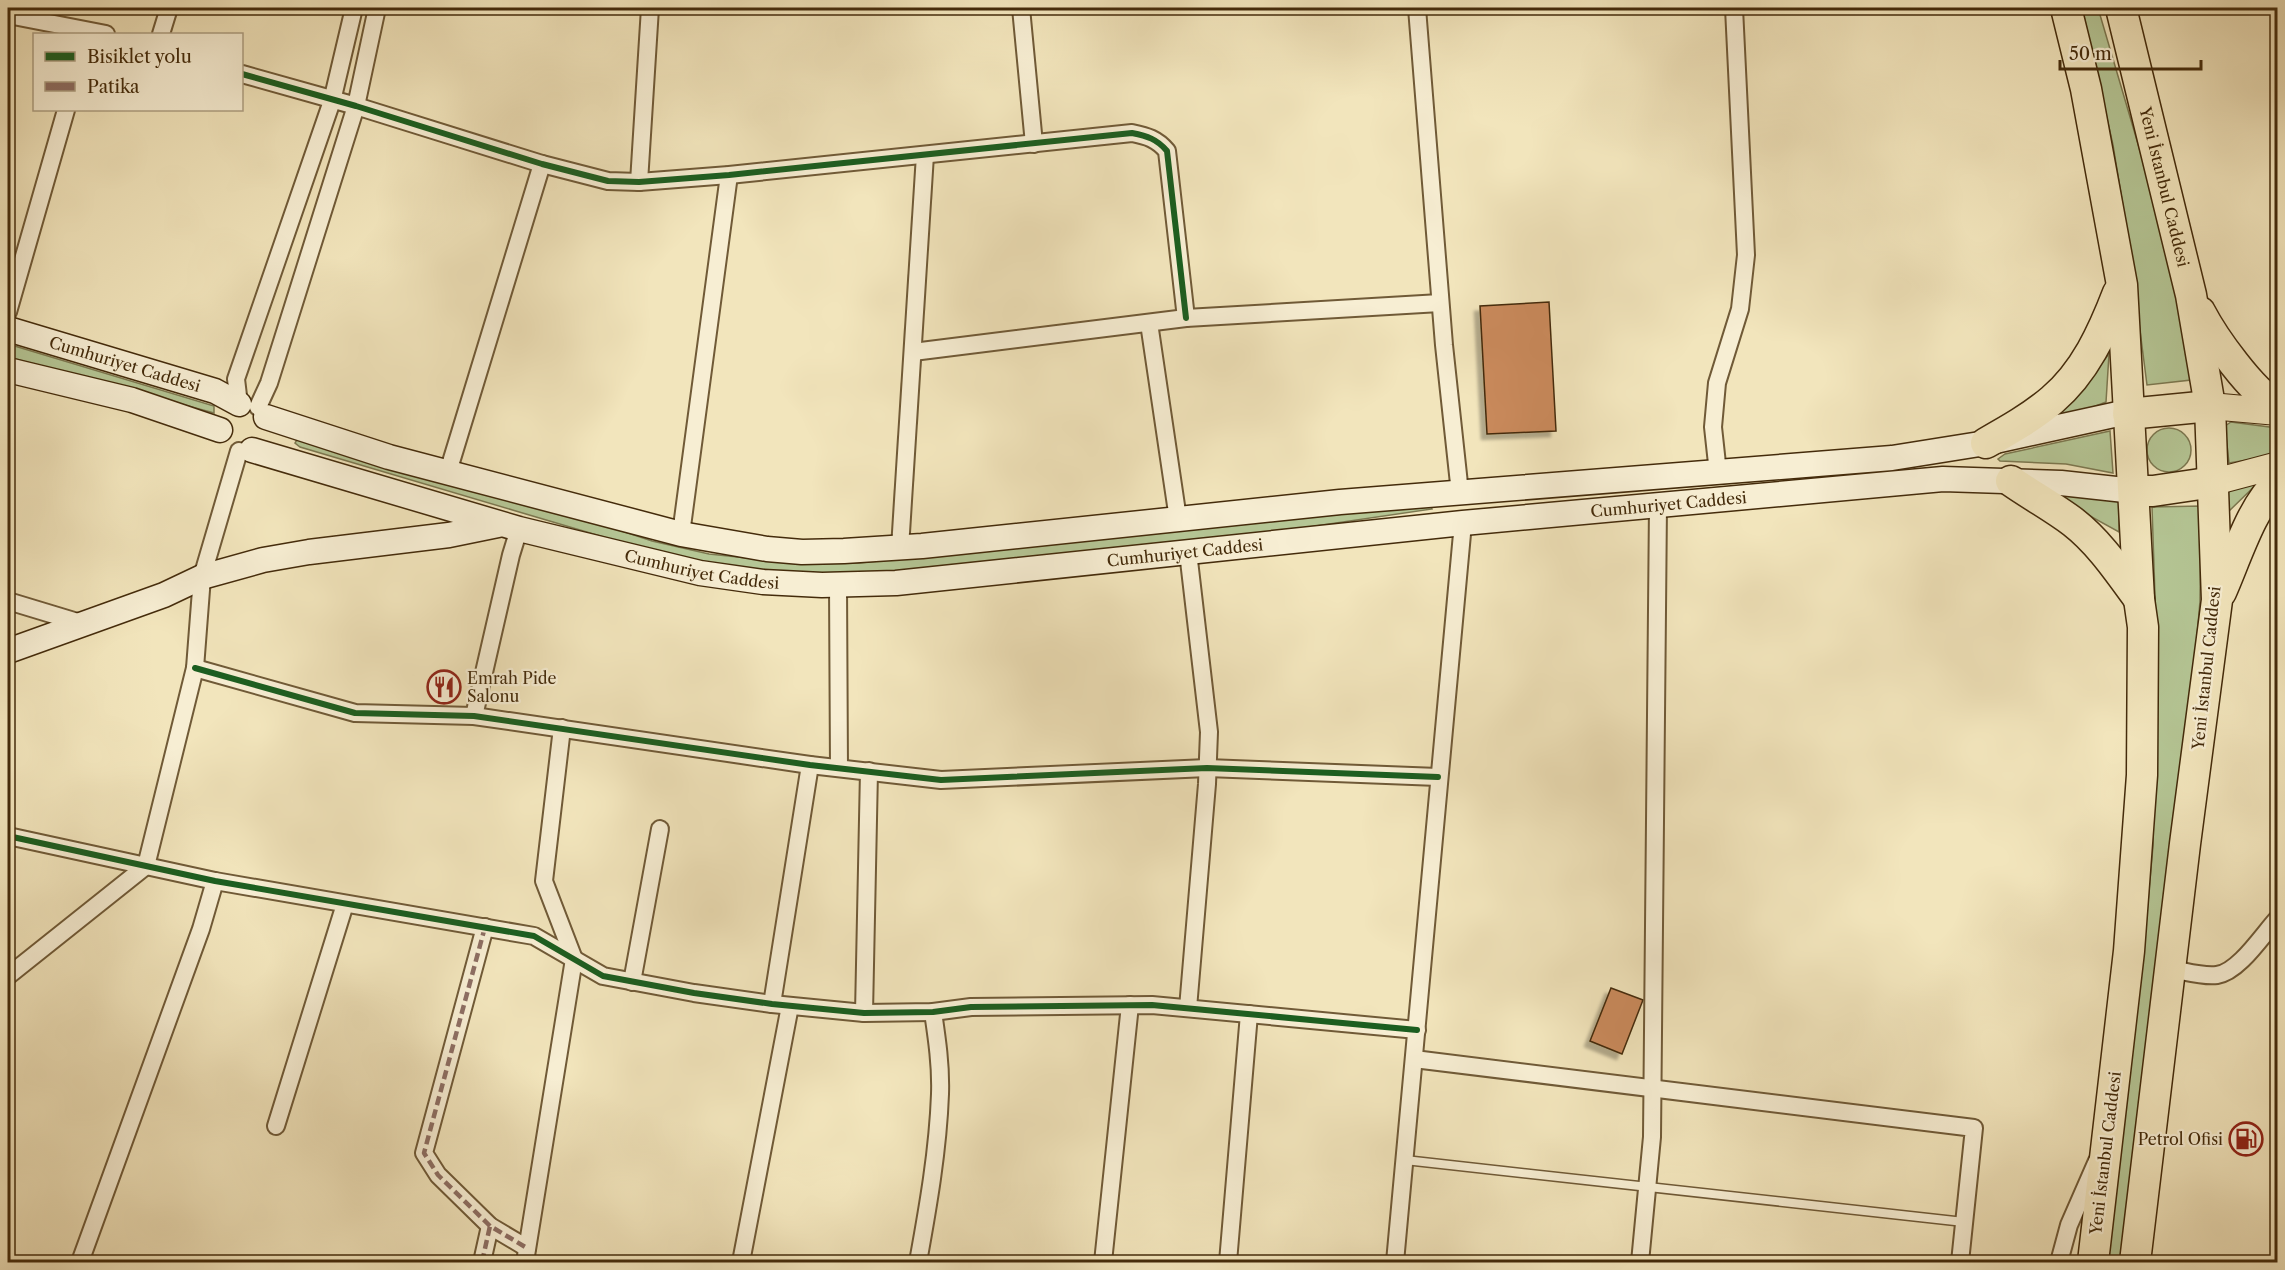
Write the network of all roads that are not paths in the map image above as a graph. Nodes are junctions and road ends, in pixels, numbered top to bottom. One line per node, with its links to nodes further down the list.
1 (10, 8): 11 (street)
2 (170, 8): 13 (street)
3 (354, 8): 15 (street)
4 (377, 8): 16 (street)
5 (650, 8): 22 (street)
6 (1021, 8): 18 (street)
7 (1417, 8): 25 (street)
8 (1734, 8): 42 (street)
9 (2066, 8): 23 (highway, Yeni İstanbul Caddesi)
10 (2121, 8): 24 (highway, Yeni İstanbul Caddesi)
11 (8, 15): 12 (street)
12 (89, 32)
13 (161, 33)
14 (243, 74): 15 (street)
15 (332, 101): 16 (street); 34 (street)
16 (356, 106): 20 (street); 34 (street)
17 (66, 111): 26 (street)
18 (1034, 144): 19 (street); 27 (street)
19 (925, 155): 21 (street); 30 (street)
20 (542, 164): 22 (street); 41 (street)
21 (729, 175): 22 (street); 52 (street)
22 (639, 182)
23 (2122, 285): 36 (highway, Yeni İstanbul Caddesi); 38 (highway)
24 (2191, 295): 32 (highway, Yeni İstanbul Caddesi); 33 (highway)
25 (1440, 303): 27 (street); 47 (street)
26 (8, 312)
27 (1186, 318): 28 (street)
28 (1149, 323): 30 (street); 49 (street)
29 (8, 329): 34 (main road, Cumhuriyet Caddesi)
30 (913, 352): 53 (street)
31 (8, 370): 37 (main road, Cumhuriyet Caddesi)
32 (2210, 406): 35 (main road); 36 (highway); 44 (highway, Yeni İstanbul Caddesi)
33 (2277, 406)
34 (254, 409): 37 (main road); 39 (main road); 41 (main road, Cumhuriyet Caddesi)
35 (2277, 412)
36 (2128, 414): 38 (main road, Cumhuriyet Caddesi); 46 (highway, Yeni İstanbul Caddesi)
37 (219, 430): 39 (main road, Cumhuriyet Caddesi)
38 (1986, 443): 42 (main road, Cumhuriyet Caddesi)
39 (246, 451): 51 (main road, Cumhuriyet Caddesi); 55 (street)
40 (2277, 465): 44 (main road)
41 (448, 472): 52 (main road, Cumhuriyet Caddesi)
42 (1718, 473): 47 (main road, Cumhuriyet Caddesi)
43 (2011, 481): 46 (main road, Cumhuriyet Caddesi); 48 (main road, Cumhuriyet Caddesi); 57 (highway)
44 (2214, 482): 46 (highway); 58 (highway, Yeni İstanbul Caddesi)
45 (2277, 483): 58 (highway)
46 (2134, 491): 57 (highway, Yeni İstanbul Caddesi)
47 (1460, 493): 49 (main road, Cumhuriyet Caddesi); 50 (main road)
48 (1658, 505): 50 (main road, Cumhuriyet Caddesi); 90 (street)
49 (1178, 519): 53 (main road, Cumhuriyet Caddesi)
50 (1463, 523): 54 (main road, Cumhuriyet Caddesi); 69 (street)
51 (511, 526): 55 (main road); 56 (main road, Cumhuriyet Caddesi); 63 (street)
52 (681, 534): 53 (main road, Cumhuriyet Caddesi)
53 (900, 548)
54 (1188, 552): 56 (main road, Cumhuriyet Caddesi); 67 (street)
55 (202, 576): 60 (main road); 62 (street)
56 (838, 585): 66 (street)
57 (2139, 599): 92 (highway, Yeni İstanbul Caddesi)
58 (2217, 600): 78 (highway, Yeni İstanbul Caddesi)
59 (8, 601): 60 (street)
60 (84, 624): 61 (main road)
61 (8, 651)
62 (195, 668): 63 (street); 72 (street)
63 (474, 716): 64 (street)
64 (562, 728): 65 (street); 77 (street)
65 (810, 765): 66 (street); 81 (street)
66 (839, 768): 68 (street)
67 (1207, 768): 68 (street); 69 (street); 84 (street)
68 (869, 771): 86 (street)
69 (1438, 777): 88 (street)
70 (660, 829): 80 (street)
71 (8, 836): 72 (street)
72 (146, 866): 73 (street); 79 (street)
73 (215, 881): 74 (street); 98 (street)
74 (345, 904): 76 (street); 91 (street)
75 (2277, 918): 78 (street)
76 (484, 927): 77 (street); 96 (street)
77 (574, 959): 80 (street); 97 (street)
78 (2170, 969): 109 (highway, Yeni İstanbul Caddesi)
79 (8, 976)
80 (632, 981): 81 (street)
81 (772, 1004): 83 (street)
82 (1130, 1005): 84 (street); 85 (street); 102 (street)
83 (790, 1006): 86 (street); 100 (street)
84 (1188, 1008): 87 (street)
85 (933, 1012): 86 (street); 101 (street)
86 (864, 1013)
87 (1249, 1014): 88 (street); 103 (street)
88 (1417, 1030): 89 (street)
89 (1414, 1059): 90 (street); 93 (street)
90 (1653, 1089): 94 (street); 95 (street)
91 (276, 1126)
92 (2107, 1142): 107 (street); 108 (highway, Yeni İstanbul Caddesi)
93 (1405, 1160): 94 (lane); 104 (street)
94 (1647, 1187): 95 (lane); 105 (street)
95 (1964, 1222): 106 (street)
96 (490, 1226): 97 (street); 99 (street)
97 (526, 1255)
98 (80, 1263)
99 (482, 1263)
100 (741, 1263)
101 (918, 1263)
102 (1103, 1263)
103 (1228, 1263)
104 (1395, 1263)
105 (1640, 1263)
106 (1960, 1263)
107 (2059, 1263)
108 (2093, 1263)
109 (2135, 1263)

